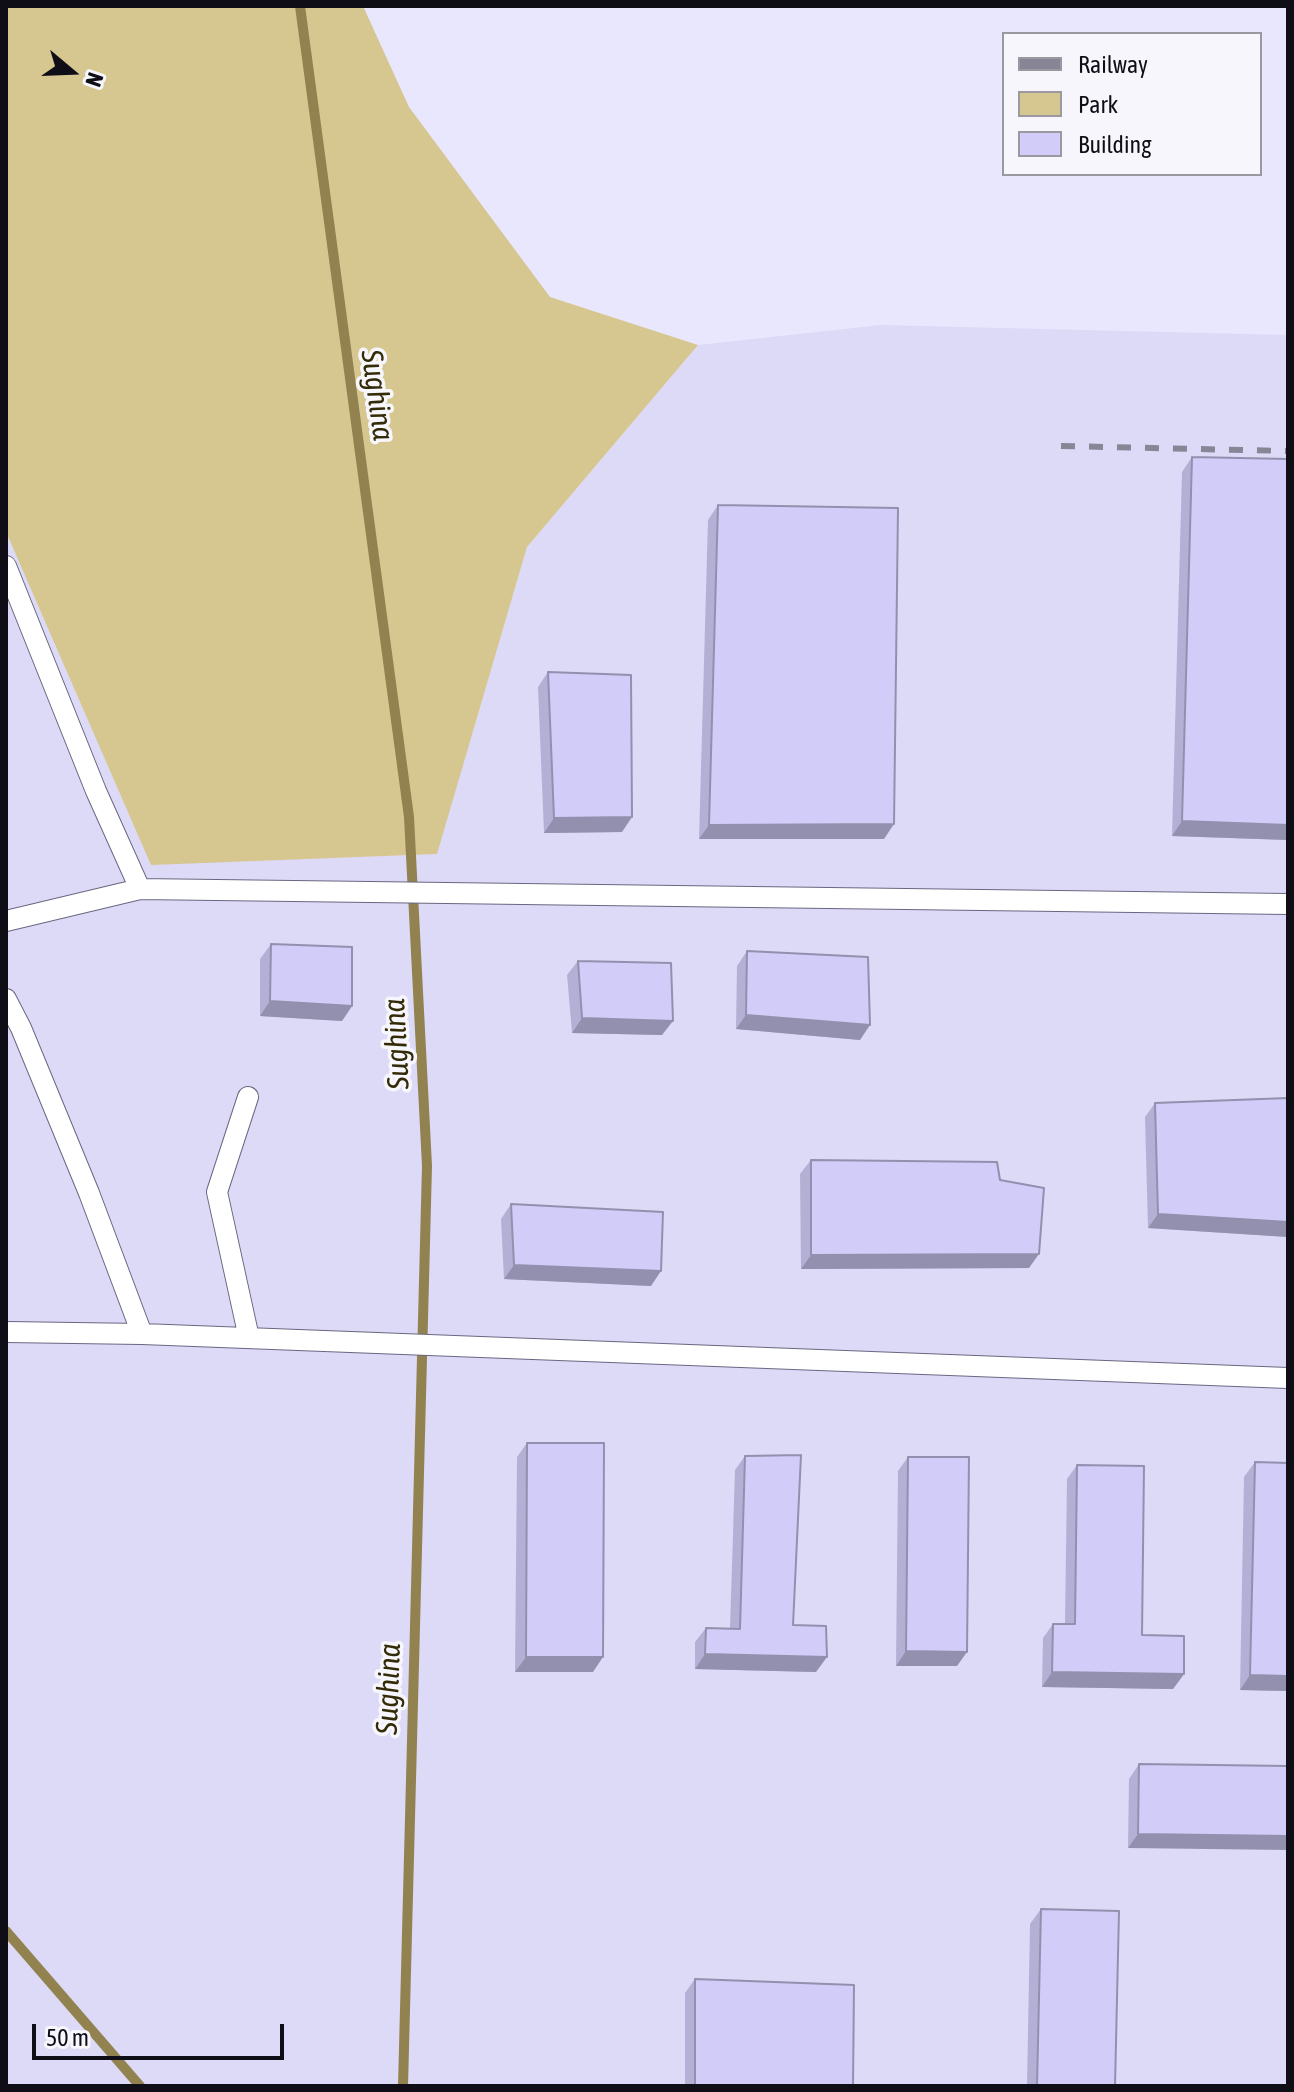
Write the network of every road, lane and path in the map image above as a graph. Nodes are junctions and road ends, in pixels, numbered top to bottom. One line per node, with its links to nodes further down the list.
1 (6, 566): 2 (lane)
2 (140, 889): 3 (lane); 4 (lane)
3 (1288, 904)
4 (6, 921)
5 (6, 999): 8 (lane)
6 (248, 1097): 9 (lane)
7 (6, 1332): 8 (lane)
8 (142, 1334): 9 (lane)
9 (249, 1338): 10 (lane)
10 (1288, 1378)

